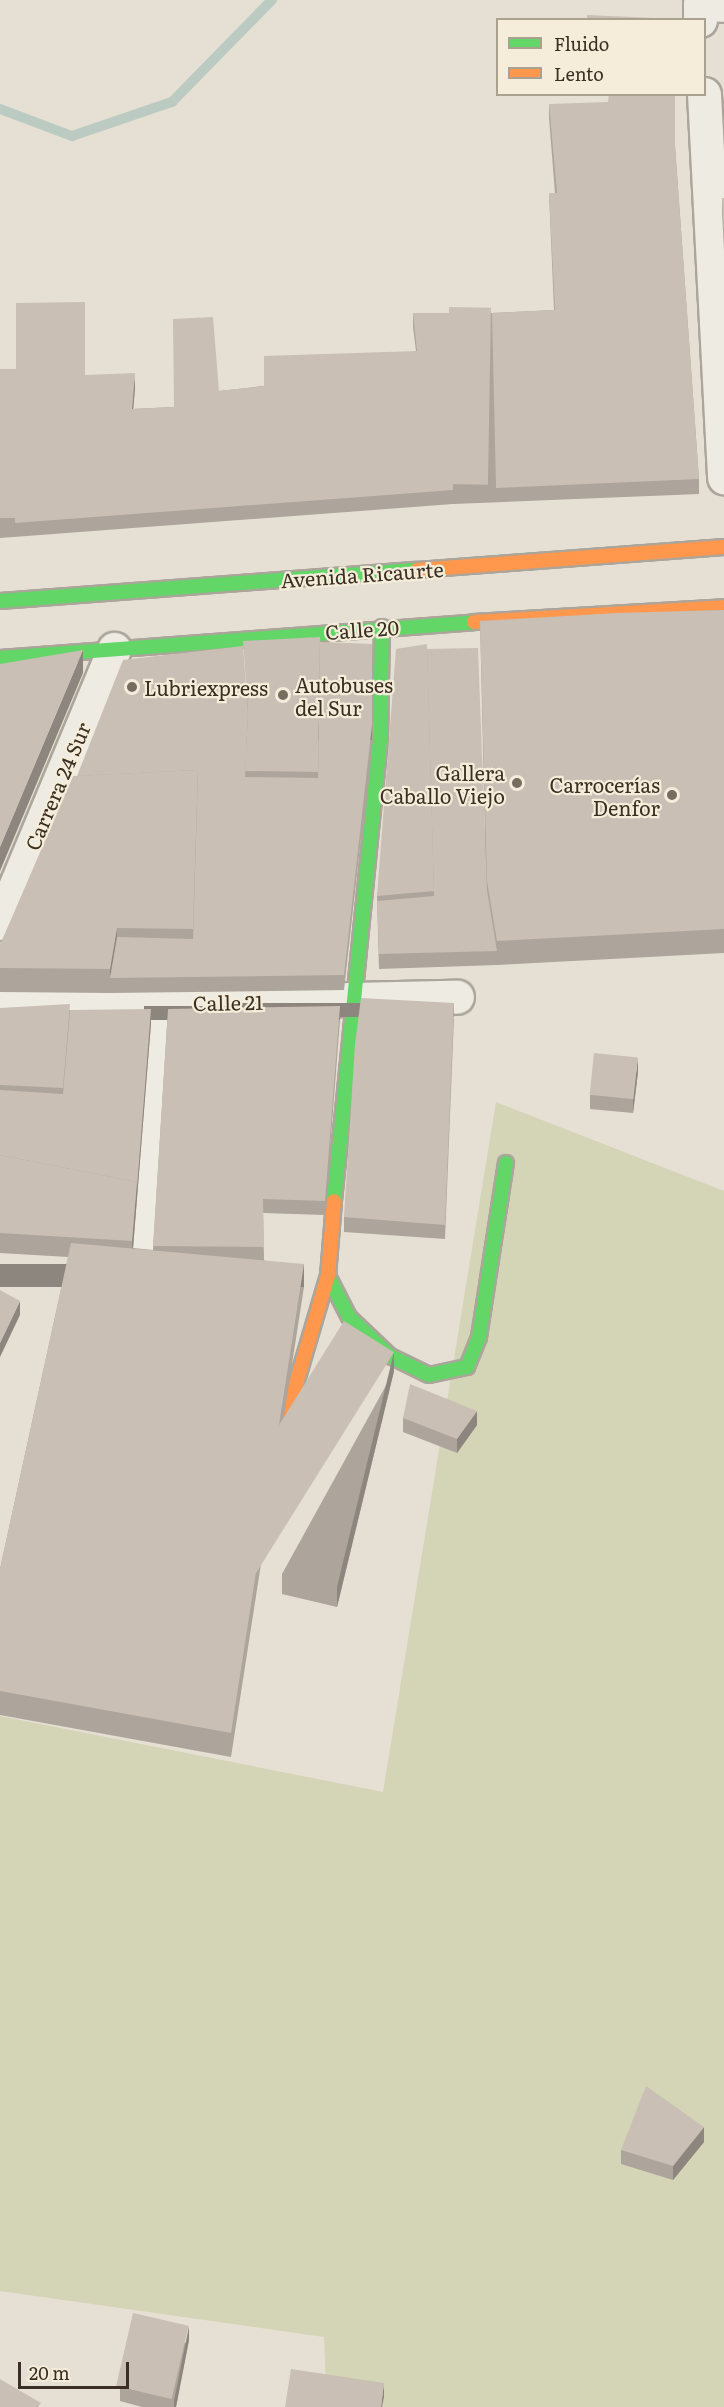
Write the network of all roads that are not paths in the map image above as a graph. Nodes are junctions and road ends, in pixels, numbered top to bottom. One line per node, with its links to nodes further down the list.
1 (704, 96): 2 (street)
2 (724, 477)
3 (724, 547): 4 (main road, Avenida Ricaurte)
4 (0, 601)
5 (724, 607): 6 (main road, Calle 20)
6 (382, 627): 7 (main road, Calle 20); 11 (main road)
7 (114, 649): 8 (main road, Calle 20); 9 (street, Carrera 24 Sur)
8 (0, 658)
9 (0, 923)
10 (457, 997): 11 (street, Calle 21)
11 (352, 999): 12 (street, Calle 21); 16 (main road)
12 (160, 1004): 13 (street, Calle 21); 15 (street)
13 (0, 1007)
14 (506, 1163): 16 (main road)
15 (141, 1264)
16 (328, 1276): 17 (main road)
17 (261, 1501)

